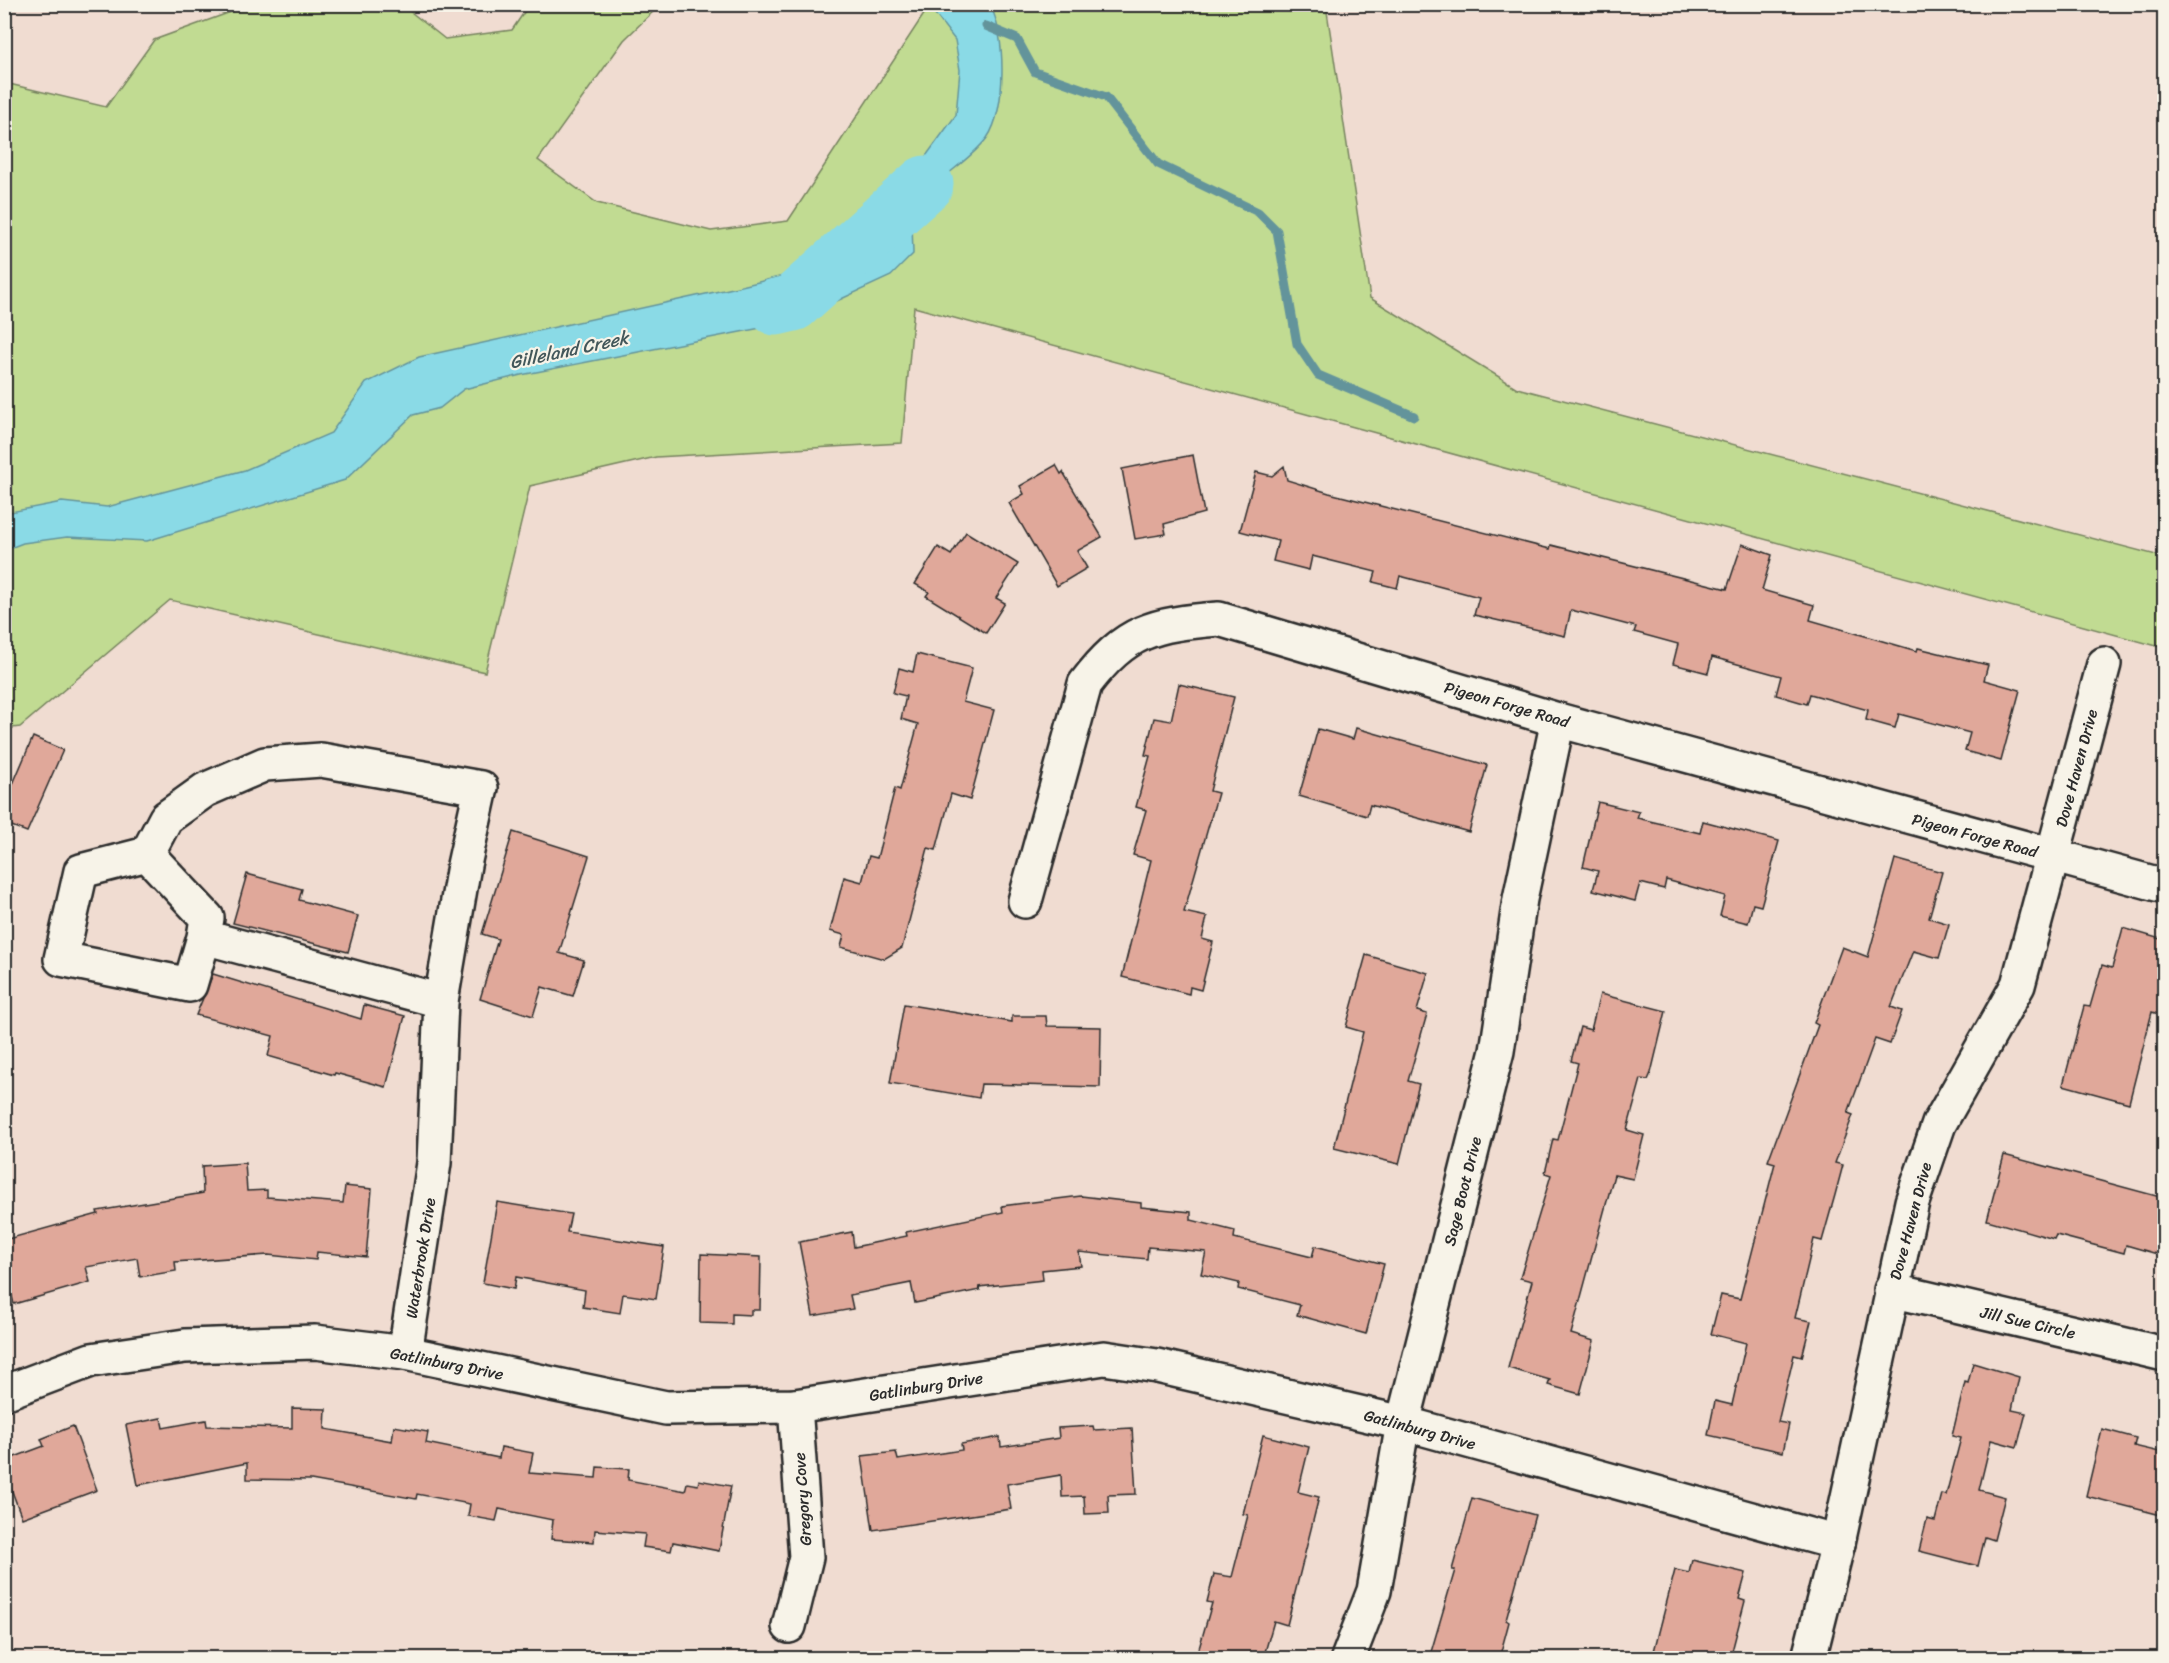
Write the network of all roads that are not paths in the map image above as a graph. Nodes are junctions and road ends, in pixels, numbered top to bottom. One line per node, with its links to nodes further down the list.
1 (2104, 664): 4 (street, Dove Haven Drive)
2 (1558, 720): 4 (street, Pigeon Forge Road); 6 (street, Pigeon Forge Road); 14 (street, Sage Boot Drive)
3 (147, 854): 7 (street); 7 (street); 8 (street, Waterbrook Drive)
4 (2052, 856): 5 (street, Pigeon Forge Road); 9 (street, Dove Haven Drive)
5 (2164, 886)
6 (1025, 902)
7 (204, 937): 8 (street)
8 (441, 1001): 10 (street, Waterbrook Drive)
9 (1891, 1290): 11 (street, Jill Sue Circle); 15 (street, Dove Haven Drive)
10 (405, 1353): 12 (street, Gatlinburg Drive); 13 (street, Gatlinburg Drive)
11 (2164, 1354)
12 (4, 1393)
13 (795, 1406): 14 (street, Gatlinburg Drive); 16 (street, Gregory Cove)
14 (1403, 1423): 15 (street, Gatlinburg Drive); 17 (street, Sage Boot Drive)
15 (1838, 1543): 18 (street, Dove Haven Drive)
16 (789, 1626)
17 (1348, 1659)
18 (1809, 1659)

